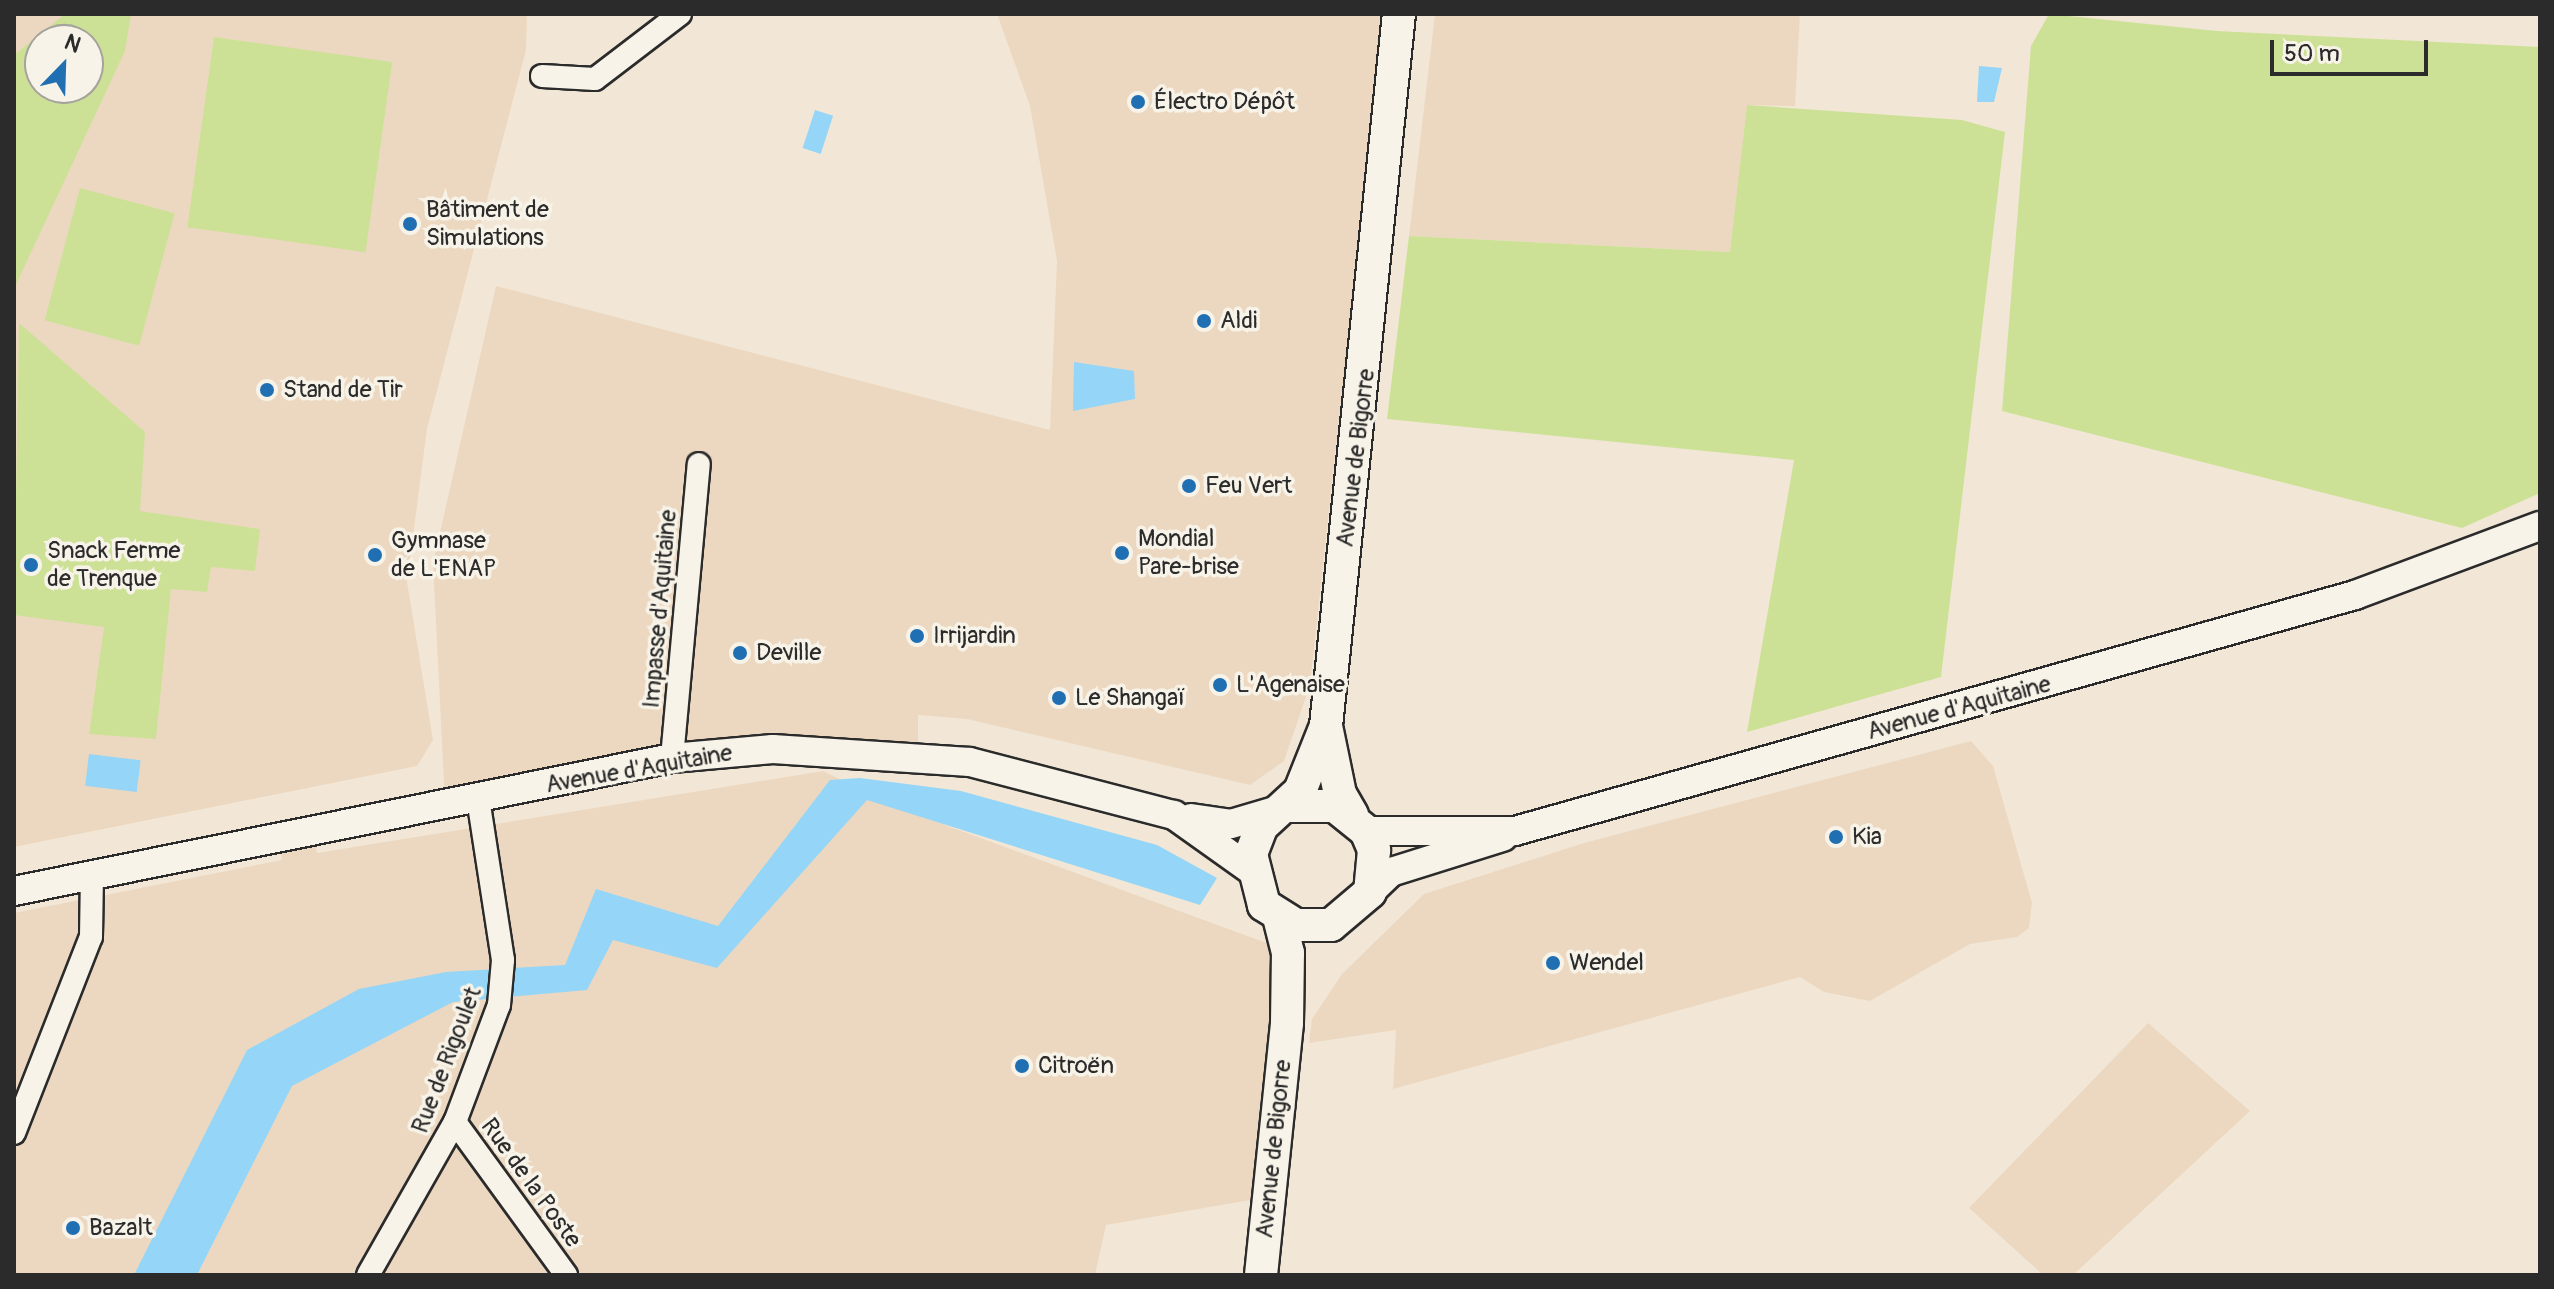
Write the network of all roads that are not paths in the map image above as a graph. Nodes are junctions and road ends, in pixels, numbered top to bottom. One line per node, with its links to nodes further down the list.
1 (680, 14): 6 (street)
2 (1399, 14): 7 (main road, Avenue de Bigorre)
3 (1411, 14): 5 (main road)
4 (1421, 14): 5 (main road, Avenue de Bigorre)
5 (1417, 47): 7 (main road, Avenue de Bigorre)
6 (542, 76)
7 (1386, 189): 10 (main road, Avenue de Bigorre)
8 (699, 464): 11 (street, Impasse d'Aquitaine)
9 (2540, 526): 16 (street, Avenue d'Aquitaine)
10 (1326, 726): 13 (main road, Avenue de Bigorre); 15 (main road, Avenue de Bigorre)
11 (672, 758): 12 (street, Avenue d'Aquitaine); 14 (street, Avenue d'Aquitaine)
12 (478, 798): 18 (street, Avenue d'Aquitaine); 24 (street, Rue de Rigoulet)
13 (1287, 807): 14 (street); 15 (main road); 17 (main road)
14 (1174, 815): 17 (street, Avenue d'Aquitaine)
15 (1359, 823): 16 (street, Avenue d'Aquitaine); 20 (main road)
16 (1515, 831): 20 (street)
17 (1250, 869): 21 (main road)
18 (92, 876): 19 (street, Avenue d'Aquitaine); 25 (street)
19 (14, 891)
20 (1370, 892): 22 (main road)
21 (1279, 918): 22 (main road); 23 (main road, Avenue de Bigorre)
22 (1331, 925): 23 (main road, Avenue de Bigorre)
23 (1287, 1023): 28 (main road, Avenue de Bigorre)
24 (455, 1122): 26 (street, Rue de Rigoulet); 27 (street, Rue de la Poste)
25 (14, 1133)
26 (368, 1275)
27 (566, 1275)
28 (1261, 1275)

